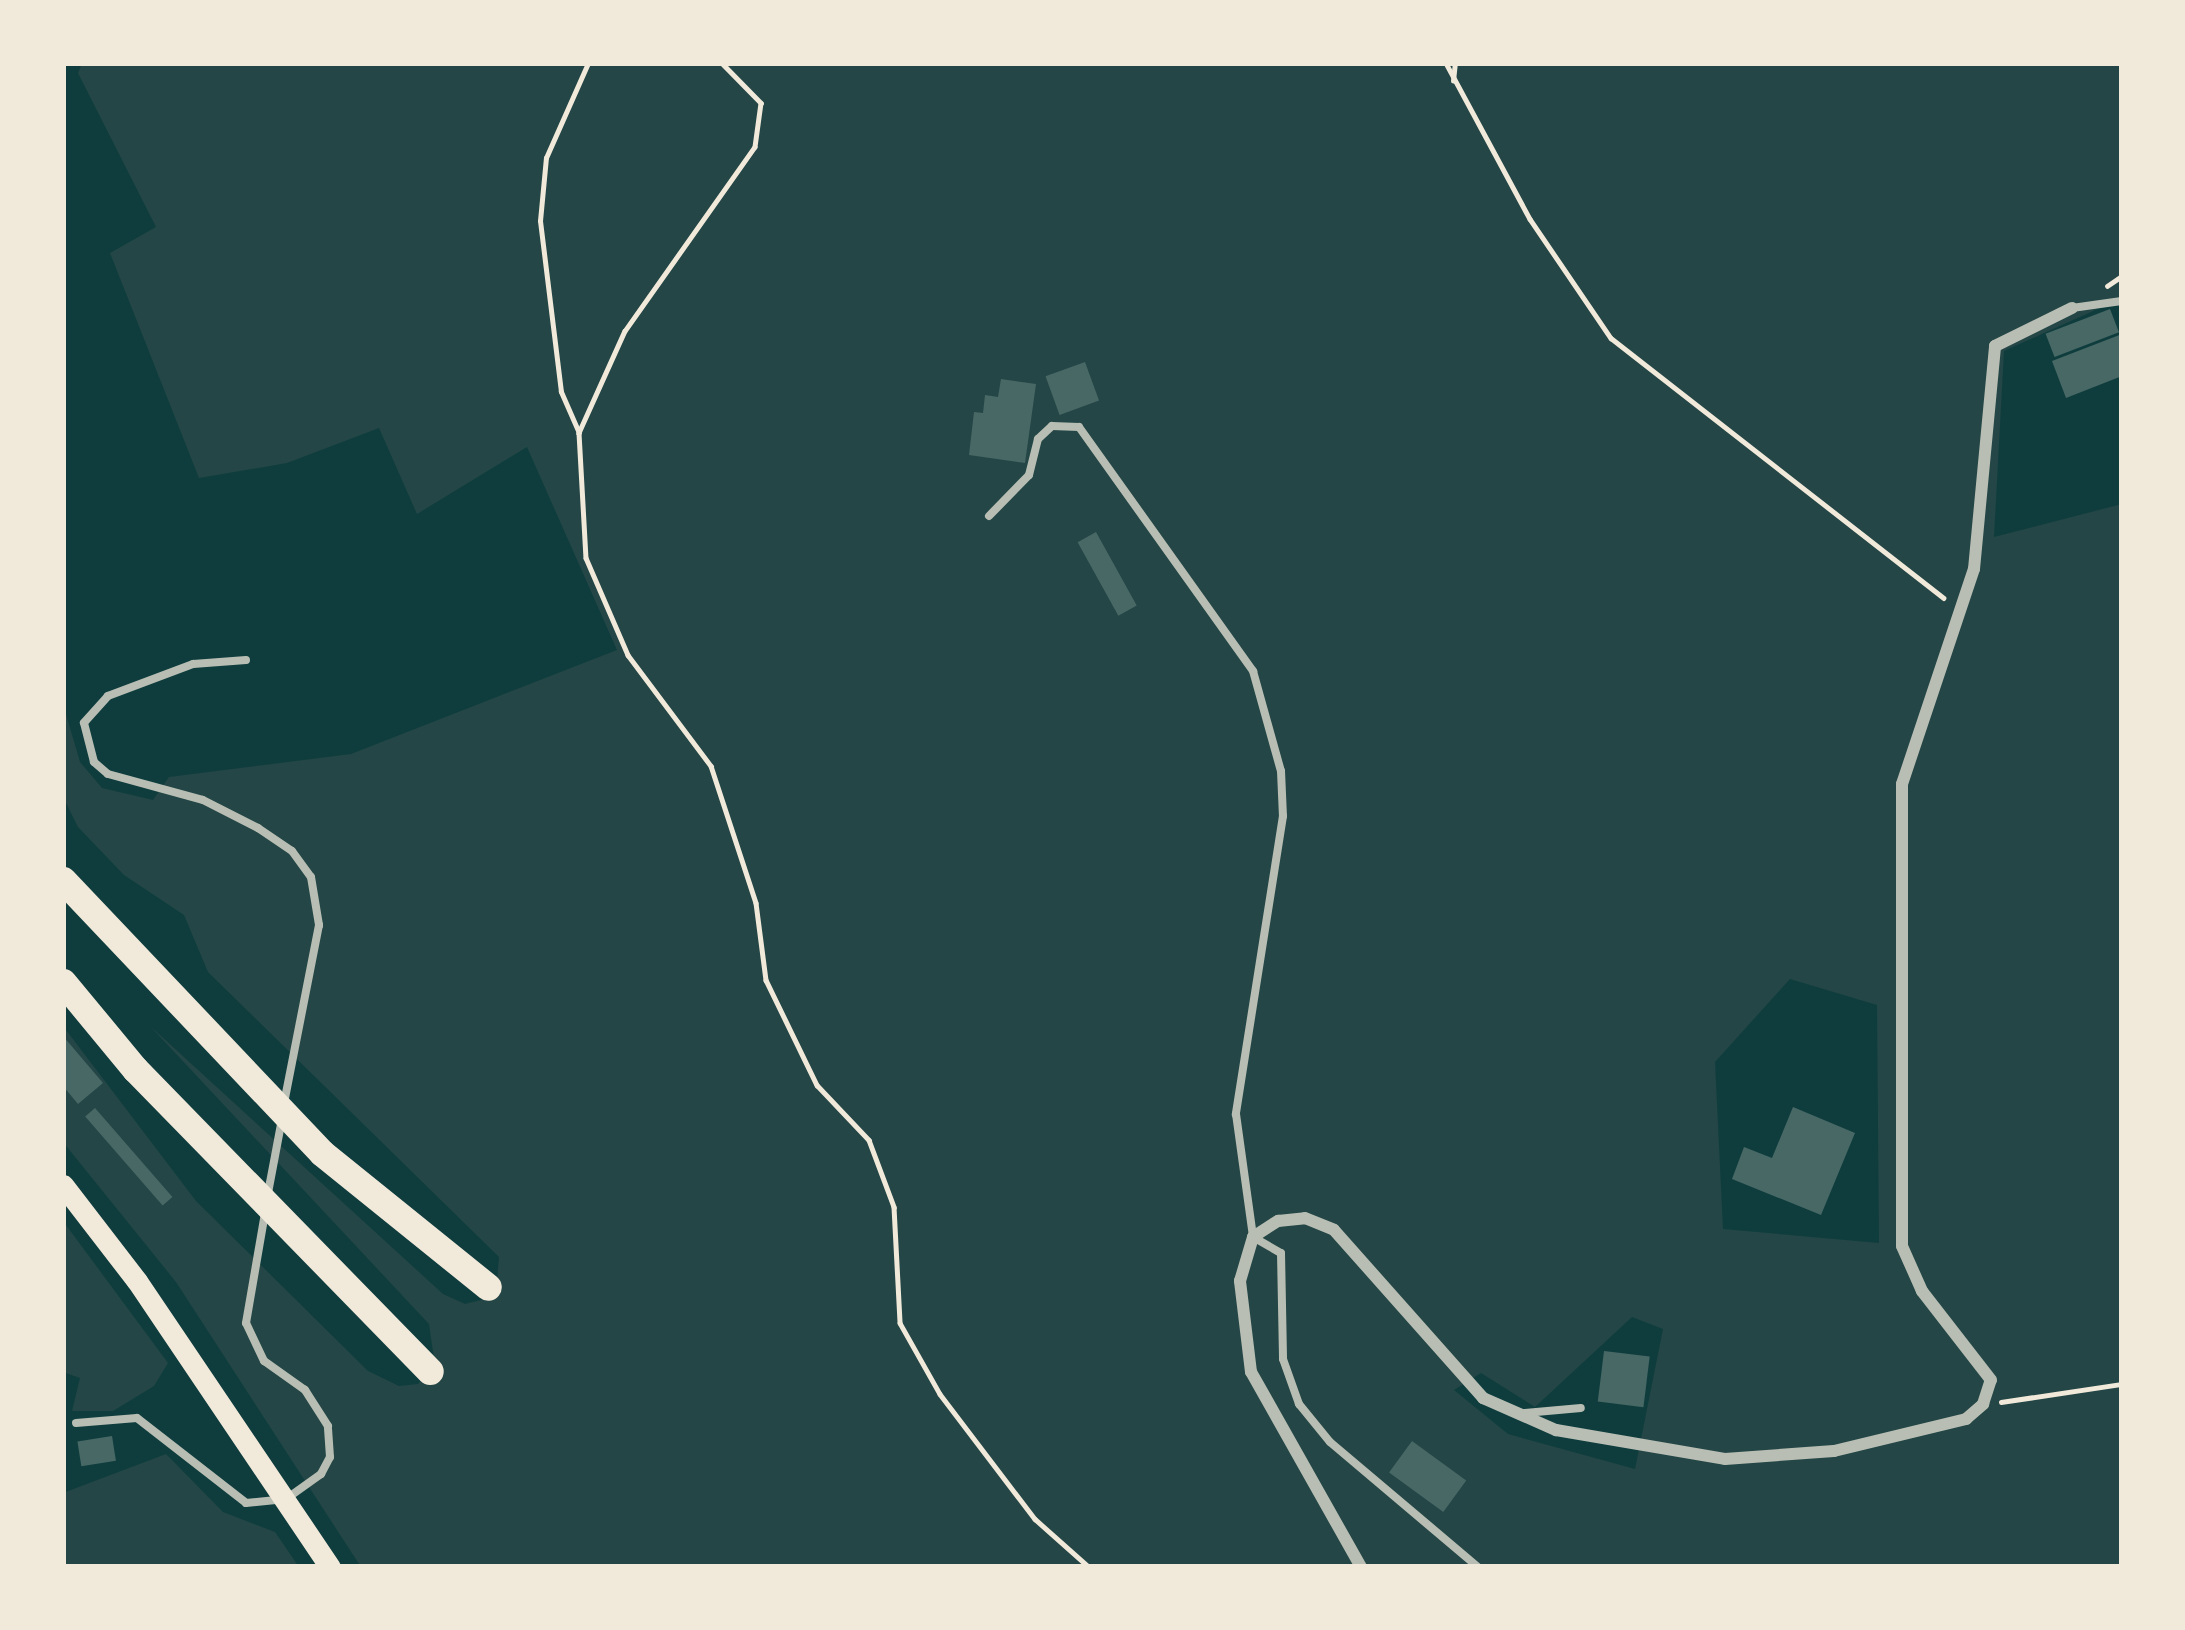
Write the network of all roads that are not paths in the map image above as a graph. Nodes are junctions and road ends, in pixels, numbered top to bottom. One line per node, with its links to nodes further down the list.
1 (2122, 301): 2 (lane)
2 (2072, 308): 12 (street)
3 (989, 515): 8 (lane)
4 (246, 660): 14 (lane)
5 (63, 880): 9 (highway)
6 (63, 982): 10 (highway)
7 (63, 1185): 14 (main road)
8 (1253, 1237): 12 (street); 16 (street); 17 (lane)
9 (488, 1287)
10 (430, 1371)
11 (1581, 1408): 12 (lane)
12 (1518, 1415)
13 (76, 1423): 14 (lane)
14 (286, 1499): 15 (main road)
15 (329, 1567)
16 (1361, 1567)
17 (1478, 1567)

